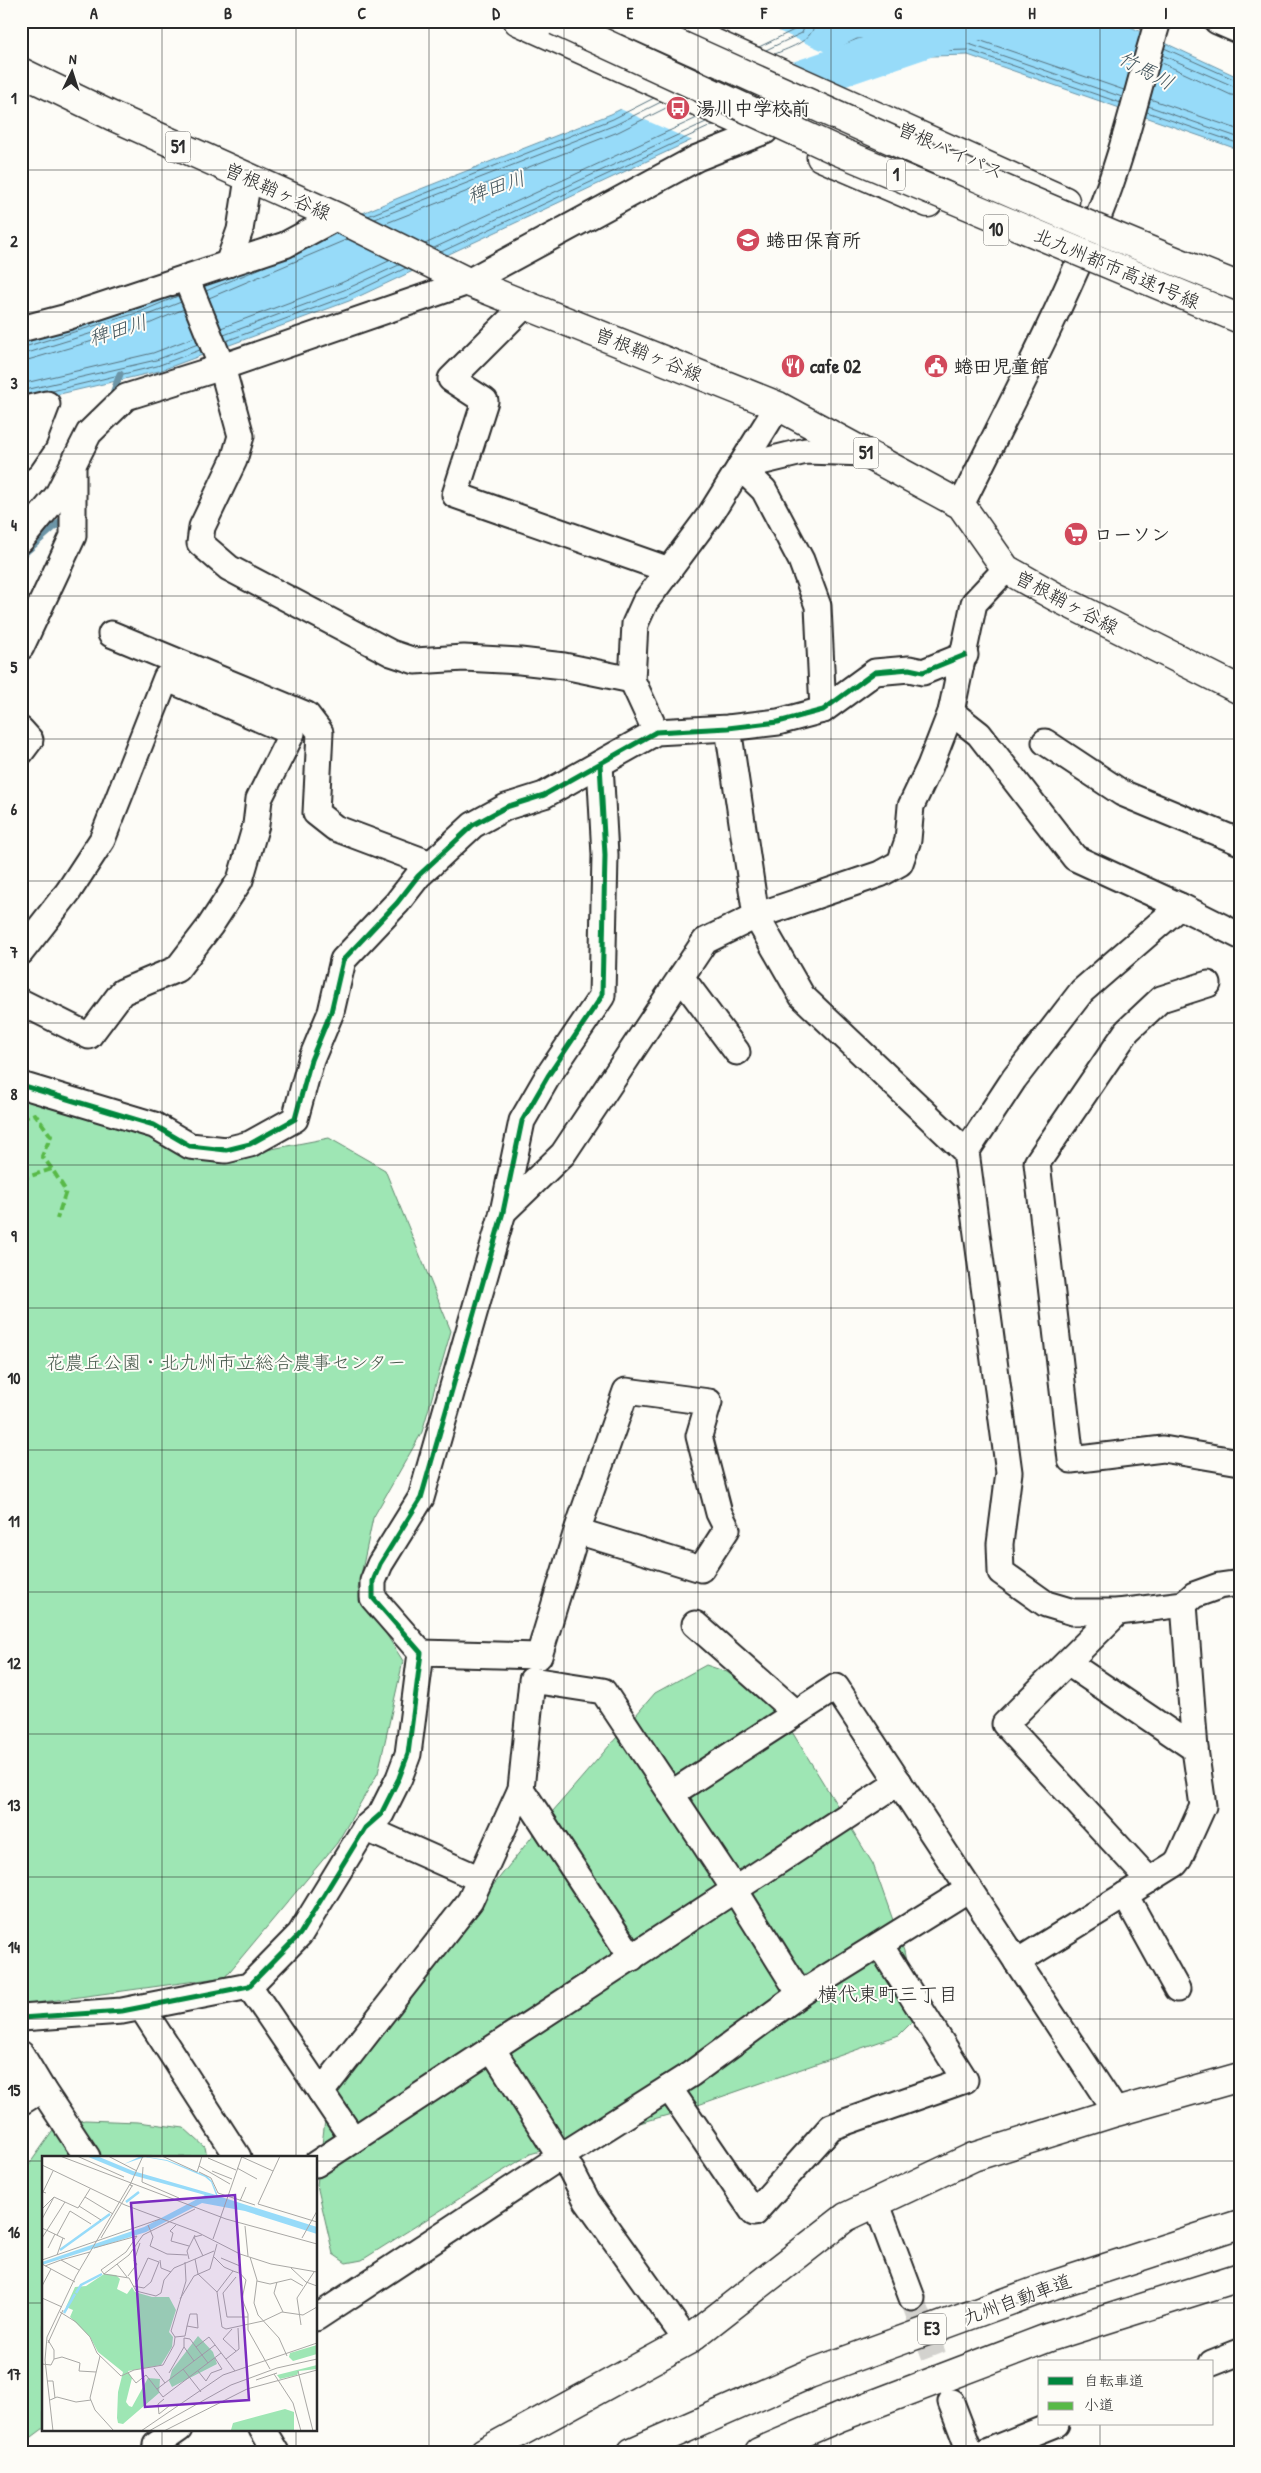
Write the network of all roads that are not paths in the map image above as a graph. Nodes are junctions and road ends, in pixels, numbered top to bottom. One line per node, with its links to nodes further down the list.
1 (518, 21): 9 (main road, 10)
2 (537, 21): 9 (main road, 10)
3 (556, 21): 22 (main road, 北九州都市高速1号線 / 1, bridge)
4 (627, 21): 20 (main road, 北九州都市高速1号線 / 1, bridge)
5 (665, 21): 13 (main road, 曽根バイパス)
6 (1217, 21): 8 (street)
7 (1158, 22): 13 (street)
8 (1240, 31)
9 (597, 57): 11 (main road, 10)
10 (21, 72): 12 (main road, 曽根鞘ヶ谷線 / 51)
11 (760, 129): 15 (main road, 10); 19 (street)
12 (248, 178): 14 (main road, 曽根鞘ヶ谷線 / 51); 16 (street)
13 (1098, 216): 15 (street); 17 (main road, 曽根バイパス)
14 (337, 217): 16 (street); 19 (main road, 曽根鞘ヶ谷線 / 51)
15 (1078, 262): 24 (main road, 10); 32 (street)
16 (228, 264): 18 (street)
17 (1240, 272)
18 (186, 278): 23 (street); 25 (street)
19 (461, 278): 21 (main road, 曽根鞘ヶ谷線 / 51); 25 (street)
20 (1240, 287)
21 (526, 304): 26 (main road, 曽根鞘ヶ谷線 / 51); 34 (street)
22 (1240, 319)
23 (21, 329)
24 (1240, 329)
25 (220, 362): 30 (street); 39 (street)
26 (778, 406): 28 (main road, 曽根鞘ヶ谷線 / 51); 31 (street)
27 (21, 410): 29 (street)
28 (866, 453): 31 (street); 32 (main road, 曽根鞘ヶ谷線 / 51)
29 (21, 456)
30 (73, 465): 33 (street); 37 (street)
31 (740, 467): 34 (street); 41 (street)
32 (961, 505): 35 (main road, 曽根鞘ヶ谷線 / 51)
33 (21, 540)
34 (669, 570): 39 (street)
35 (1006, 570): 38 (street); 40 (main road, 曽根鞘ヶ谷線 / 51)
36 (111, 634): 50 (street)
37 (21, 648)
38 (964, 655): 41 (street); 42 (street)
39 (632, 680): 45 (street)
40 (1240, 690)
41 (823, 710): 43 (street)
42 (951, 712): 51 (street); 52 (street)
43 (728, 728): 45 (street); 52 (street)
44 (21, 730): 47 (street)
45 (656, 732): 48 (street)
46 (1045, 742): 49 (street)
47 (21, 752)
48 (600, 764): 50 (street); 61 (street)
49 (1240, 842)
50 (431, 864): 59 (street)
51 (1180, 906): 53 (street); 60 (street)
52 (756, 916): 55 (street); 60 (street)
53 (1240, 936)
54 (21, 952): 57 (street)
55 (681, 978): 58 (street); 61 (street)
56 (1208, 984): 62 (street)
57 (21, 1002)
58 (737, 1052)
59 (21, 1085)
60 (966, 1152): 66 (street)
61 (502, 1212): 68 (street)
62 (1240, 1462)
63 (577, 1531): 63 (street); 68 (street)
64 (1240, 1583): 65 (street)
65 (1184, 1604): 66 (street); 71 (street)
66 (1118, 1612): 69 (street)
67 (695, 1624): 70 (street)
68 (421, 1653): 75 (street)
69 (1068, 1663): 71 (street); 77 (street)
70 (796, 1713): 72 (street); 74 (street)
71 (1195, 1749): 77 (street)
72 (899, 1782): 78 (street); 79 (street)
73 (521, 1788): 74 (street); 76 (street); 82 (street)
74 (671, 1794): 79 (street)
75 (365, 1828): 76 (street); 84 (street)
76 (480, 1879): 94 (street)
77 (1148, 1880): 80 (street)
78 (969, 1889): 81 (street); 83 (street)
79 (735, 1890): 82 (street); 86 (street)
80 (1125, 1895): 83 (street); 85 (street)
81 (880, 1945): 86 (street); 92 (street)
82 (632, 1958): 89 (street)
83 (1017, 1962): 96 (street)
84 (249, 1986): 87 (street); 94 (street)
85 (1177, 1989)
86 (800, 1994): 92 (street)
87 (142, 2008): 88 (street); 99 (street)
88 (21, 2018)
89 (493, 2050): 97 (street); 100 (street)
90 (21, 2054): 93 (street)
91 (1240, 2078): 96 (main road)
92 (669, 2088): 100 (street)
93 (42, 2089): 95 (street); 98 (street)
94 (321, 2092): 97 (street)
95 (21, 2102)
96 (1116, 2112): 102 (main road)
97 (354, 2139): 101 (street)
98 (86, 2156)
99 (237, 2156)
100 (560, 2157): 106 (street); 107 (street)
101 (318, 2163)
102 (876, 2202): 105 (street); 107 (main road)
103 (1240, 2224): 117 (main road, 九州自動車道 / E3)
104 (1240, 2277): 118 (main road)
105 (912, 2298)
106 (318, 2317)
107 (687, 2342): 116 (main road)
108 (1240, 2352): 109 (street)
109 (1214, 2362)
110 (951, 2402): 119 (street)
111 (1051, 2426): 120 (street)
112 (178, 2430): 114 (street)
113 (263, 2430): 115 (street)
114 (155, 2452)
115 (276, 2452)
116 (484, 2452)
117 (632, 2452)
118 (759, 2452)
119 (970, 2452)
120 (986, 2452)

